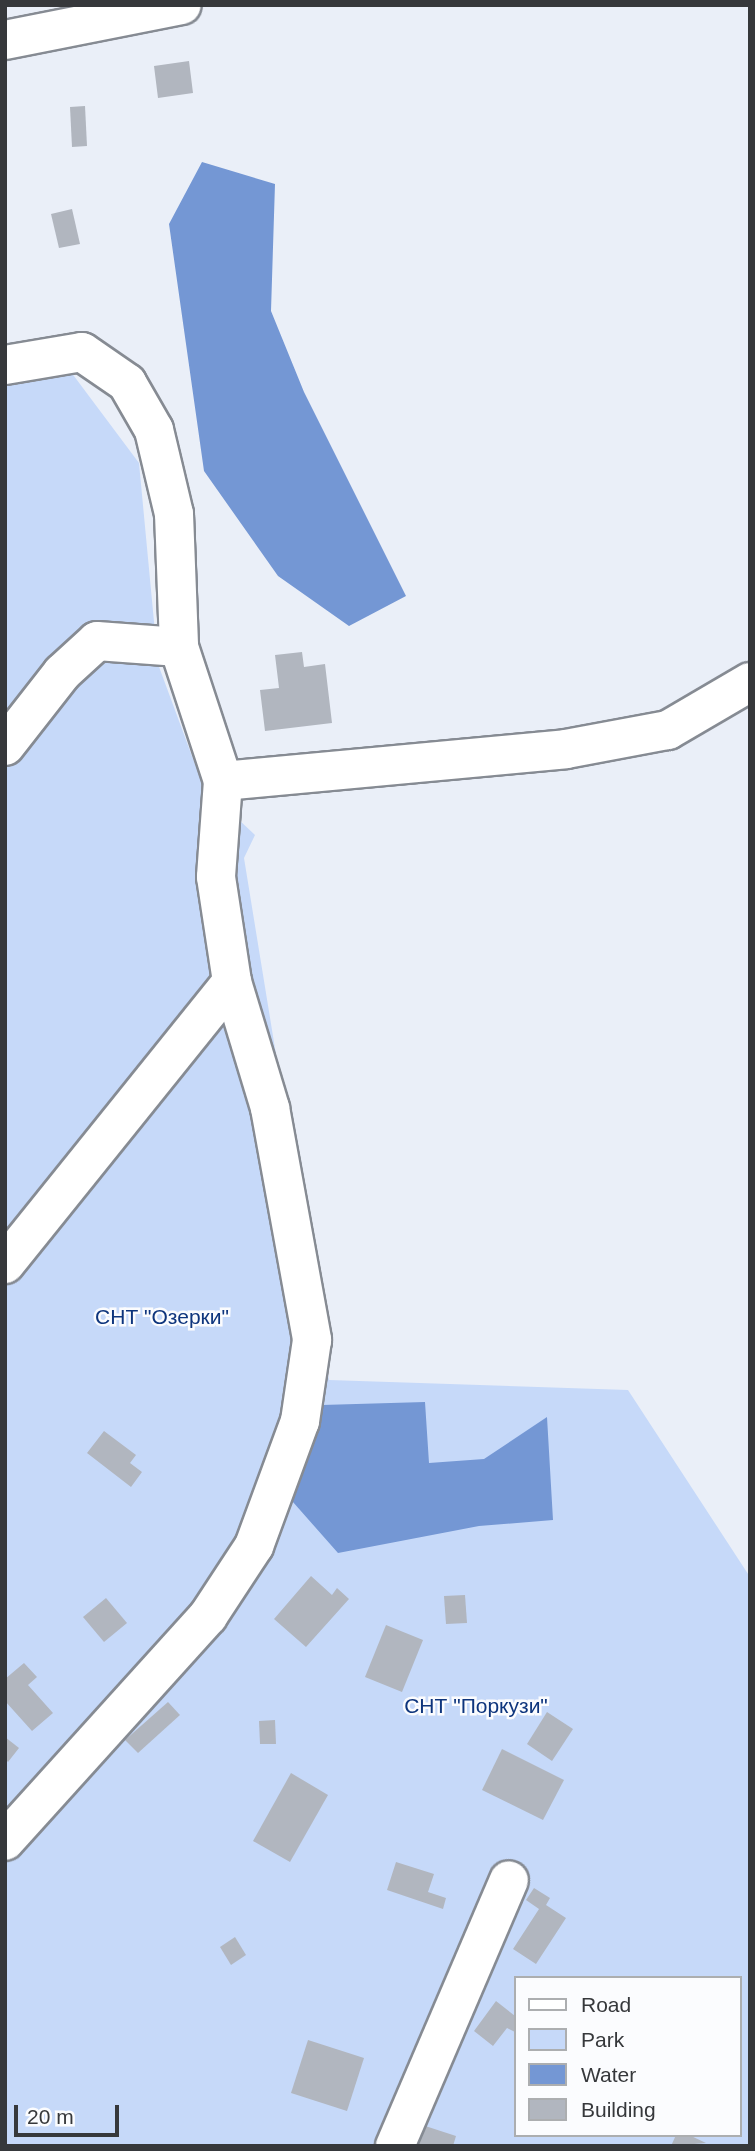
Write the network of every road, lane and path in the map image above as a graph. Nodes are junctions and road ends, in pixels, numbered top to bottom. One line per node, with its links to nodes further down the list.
1 (182, 5): 2 (street)
2 (5, 40)
3 (5, 365): 4 (street)
4 (179, 647): 6 (street); 7 (street)
5 (750, 682): 7 (street)
6 (5, 746)
7 (223, 781): 8 (street)
8 (232, 982): 9 (street); 10 (street)
9 (5, 1264)
10 (5, 1841)
11 (509, 1880): 12 (street)
12 (395, 2146)

